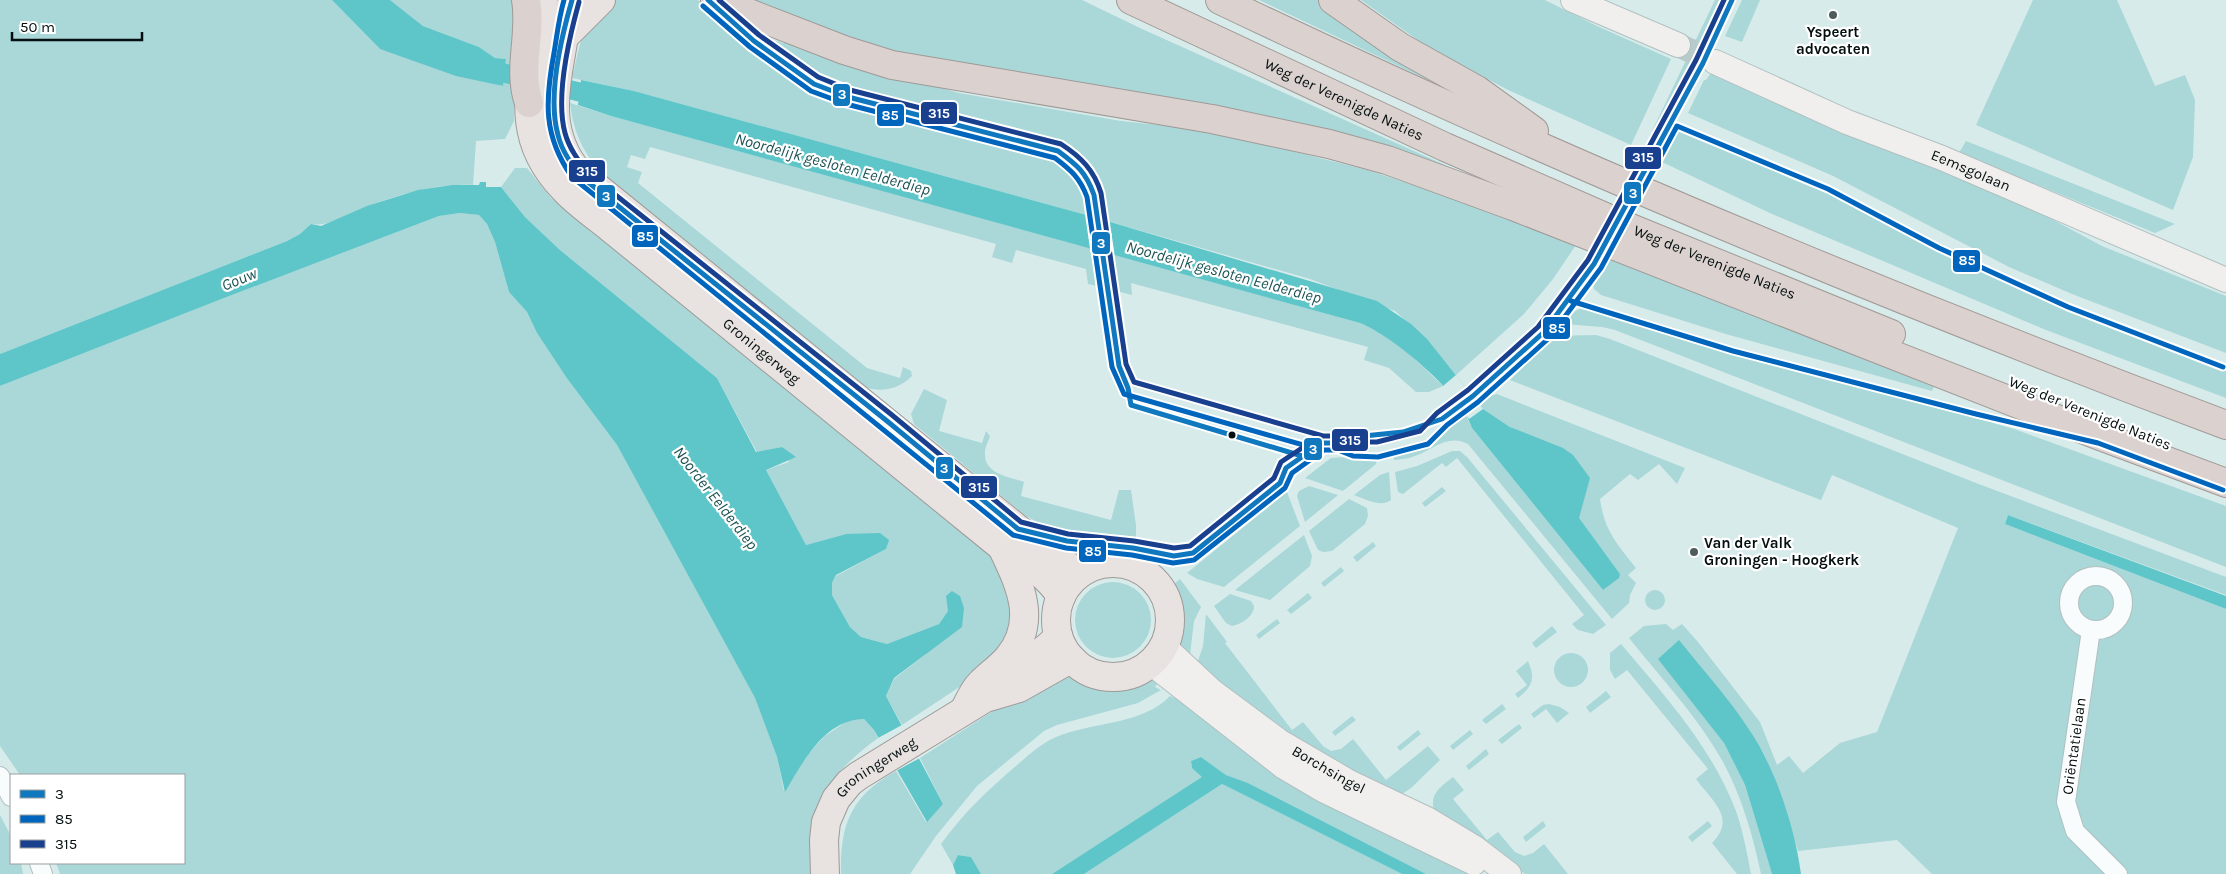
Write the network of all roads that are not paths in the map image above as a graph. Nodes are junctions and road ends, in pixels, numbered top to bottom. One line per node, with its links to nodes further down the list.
1 (526, 0): 13 (highway)
2 (543, 0): 13 (main road)
3 (572, 0): 10 (main road, Groningerweg)
4 (601, 0): 10 (main road)
5 (1131, 0): 15 (highway, Weg der Verenigde Naties)
6 (1220, 0): 14 (highway)
7 (1333, 0): 14 (highway)
8 (1573, 0): 11 (main road)
9 (723, 1): 15 (highway)
10 (564, 37): 13 (main road, Groningerweg)
11 (1678, 46)
12 (1715, 62): 17 (main road, Eemsgolaan)
13 (536, 84): 21 (main road, Groningerweg); 22 (main road, Groningerweg)
14 (1587, 168): 18 (highway)
15 (1588, 222): 16 (highway, Weg der Verenigde Naties)
16 (1623, 236): 19 (highway, Weg der Verenigde Naties); 20 (highway)
17 (2226, 280)
18 (2226, 425)
19 (2226, 466)
20 (2226, 483)
21 (1002, 547): 23 (main road, Groningerweg); 30 (main road)
22 (1082, 572): 23 (main road); 26 (main road)
23 (1061, 597): 25 (main road)
24 (2091, 630): 36 (street, Oriëntatielaan)
25 (1058, 636): 27 (main road); 29 (main road, Groningerweg)
26 (1166, 642): 28 (main road); 35 (main road, Borchsingel)
27 (1073, 660): 28 (main road); 29 (main road, Groningerweg)
28 (1148, 665): 34 (main road, Borchsingel)
29 (985, 698): 30 (main road, Groningerweg)
30 (962, 712): 33 (main road, Groningerweg)
31 (0, 776): 32 (street)
32 (10, 795)
33 (825, 874)
34 (1499, 874)
35 (1509, 874)
36 (2118, 874)

